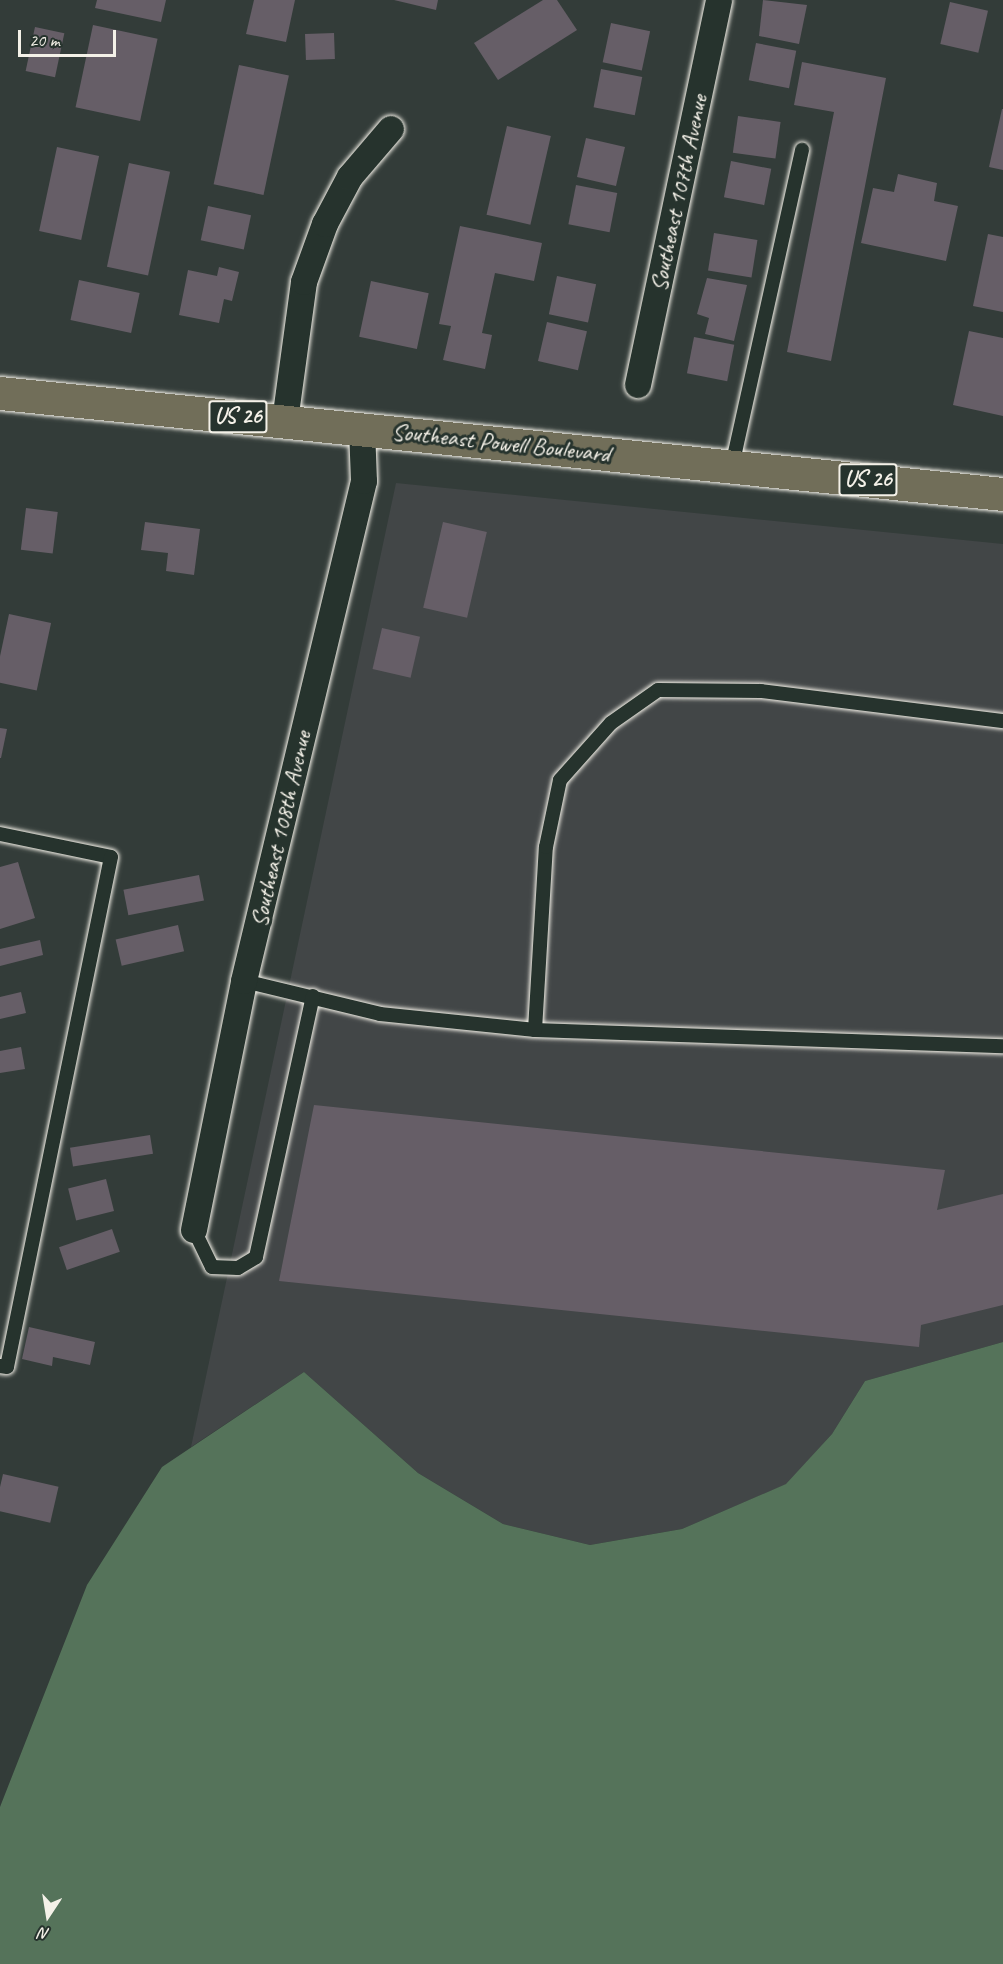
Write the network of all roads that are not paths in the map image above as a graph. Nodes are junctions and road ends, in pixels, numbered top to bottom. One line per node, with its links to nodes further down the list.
1 (719, 0): 4 (street, Southeast 107th Avenue)
2 (391, 129): 6 (street)
3 (802, 150): 8 (lane)
4 (638, 385)
5 (0, 393): 6 (main road, Southeast Powell Boulevard / US 26)
6 (285, 422): 7 (main road, Southeast Powell Boulevard / US 26)
7 (362, 429): 8 (main road, Southeast Powell Boulevard / US 26); 12 (street, Southeast 108th Avenue)
8 (732, 466): 9 (main road, Southeast Powell Boulevard / US 26)
9 (1003, 494)
10 (1003, 720): 14 (lane)
11 (0, 834): 17 (lane)
12 (244, 981): 13 (lane); 16 (street, Southeast 108th Avenue)
13 (313, 996): 14 (lane); 16 (lane)
14 (535, 1030): 15 (lane)
15 (1003, 1046)
16 (194, 1230)
17 (0, 1366)

